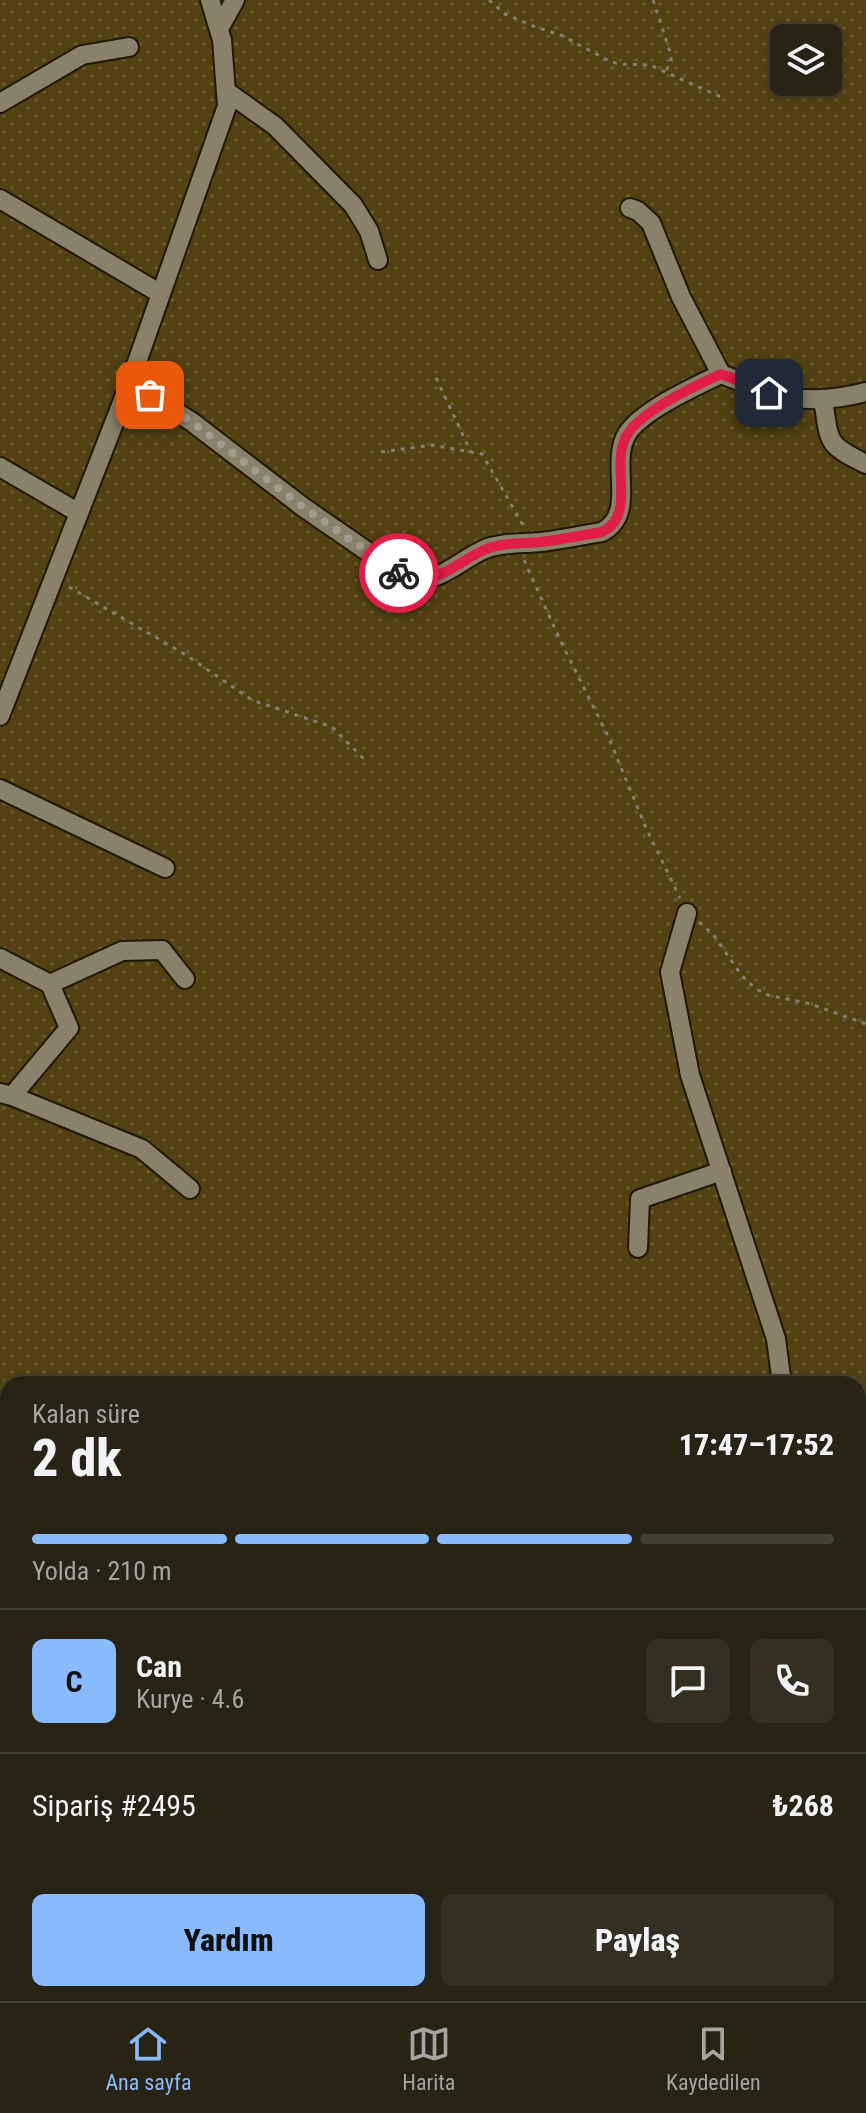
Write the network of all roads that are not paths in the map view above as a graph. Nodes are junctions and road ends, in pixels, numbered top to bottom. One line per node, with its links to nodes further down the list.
1 (210, 0): 3 (street)
2 (235, 0): 3 (street)
3 (219, 29): 5 (street)
4 (129, 47): 6 (street)
5 (226, 91): 9 (street); 10 (street)
6 (0, 102)
7 (0, 199): 10 (street)
8 (630, 208): 11 (street)
9 (378, 260)
10 (161, 294): 12 (street)
11 (721, 374): 12 (street); 14 (street)
12 (130, 382): 17 (street)
13 (866, 392): 14 (street)
14 (823, 399): 15 (street)
15 (866, 464)
16 (0, 467): 17 (street)
17 (79, 513): 18 (street)
18 (7, 678): 19 (street)
19 (0, 716)
20 (0, 789): 21 (street)
21 (165, 868)
22 (687, 913): 27 (street)
23 (0, 958): 25 (street)
24 (185, 979): 25 (street)
25 (50, 984): 26 (street)
26 (6, 1095): 28 (street)
27 (722, 1171): 29 (street); 30 (street)
28 (190, 1189)
29 (638, 1248)
30 (781, 1376)

